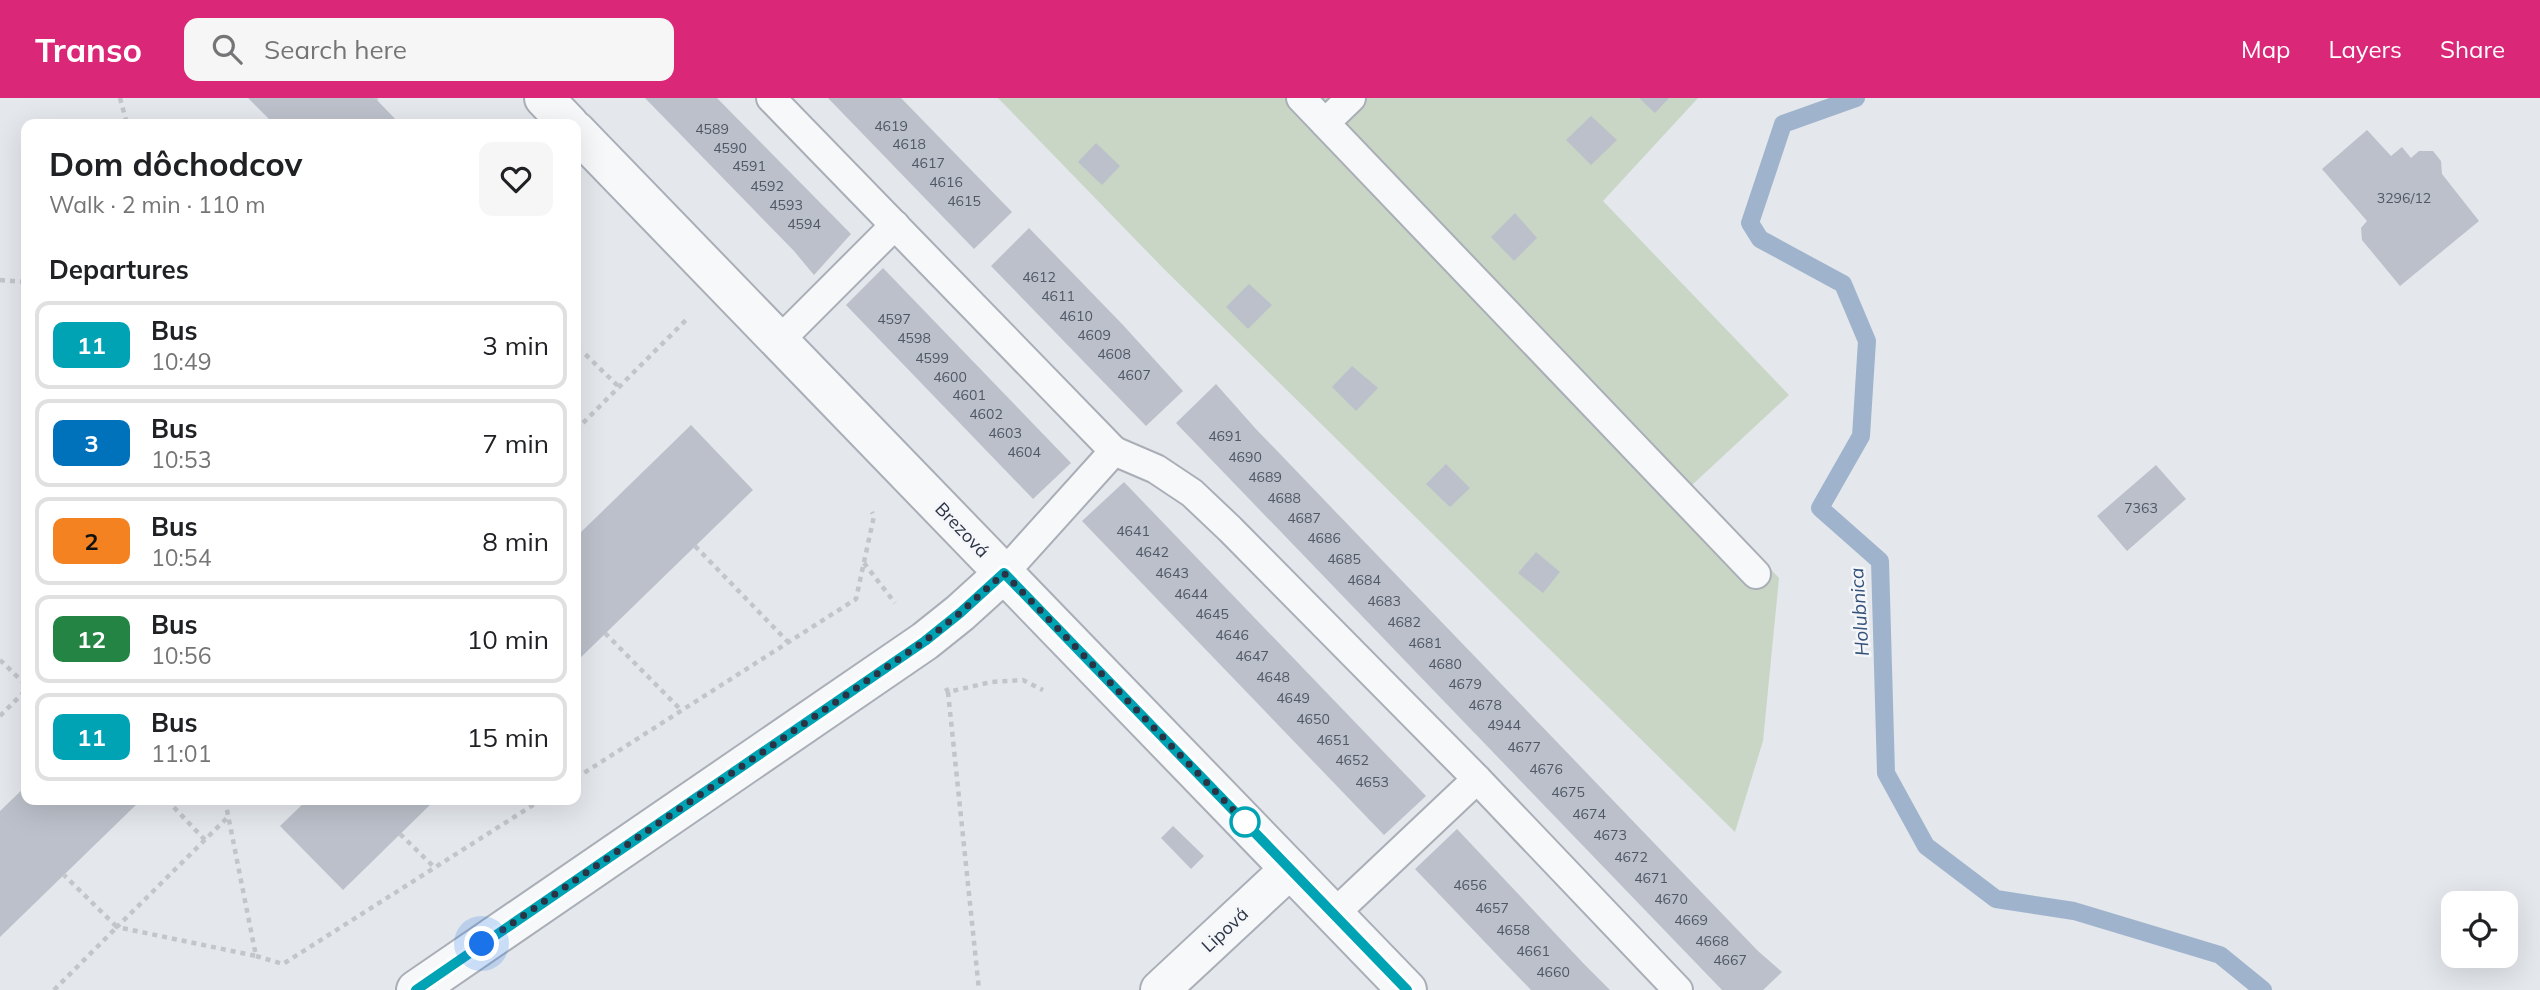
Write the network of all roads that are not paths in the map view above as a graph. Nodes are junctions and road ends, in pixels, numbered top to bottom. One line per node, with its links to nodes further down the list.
1 (544, 98): 5 (street)
2 (771, 98): 8 (lane)
3 (1301, 98): 6 (lane)
4 (1351, 98): 6 (lane)
5 (564, 119)
6 (1325, 123): 12 (lane)
7 (581, 136): 9 (street, Brezová)
8 (895, 225): 9 (lane); 10 (lane)
9 (779, 341): 11 (street, Brezová)
10 (1114, 451): 11 (lane); 13 (lane)
11 (1004, 573): 14 (street, Brezová); 16 (street)
12 (1756, 574)
13 (1478, 779): 15 (lane); 19 (lane)
14 (1290, 869): 15 (street, Brezová); 17 (street, Lipová)
15 (1334, 914): 18 (street, Brezová)
16 (416, 990)
17 (1160, 990)
18 (1407, 990)
19 (1678, 990)

